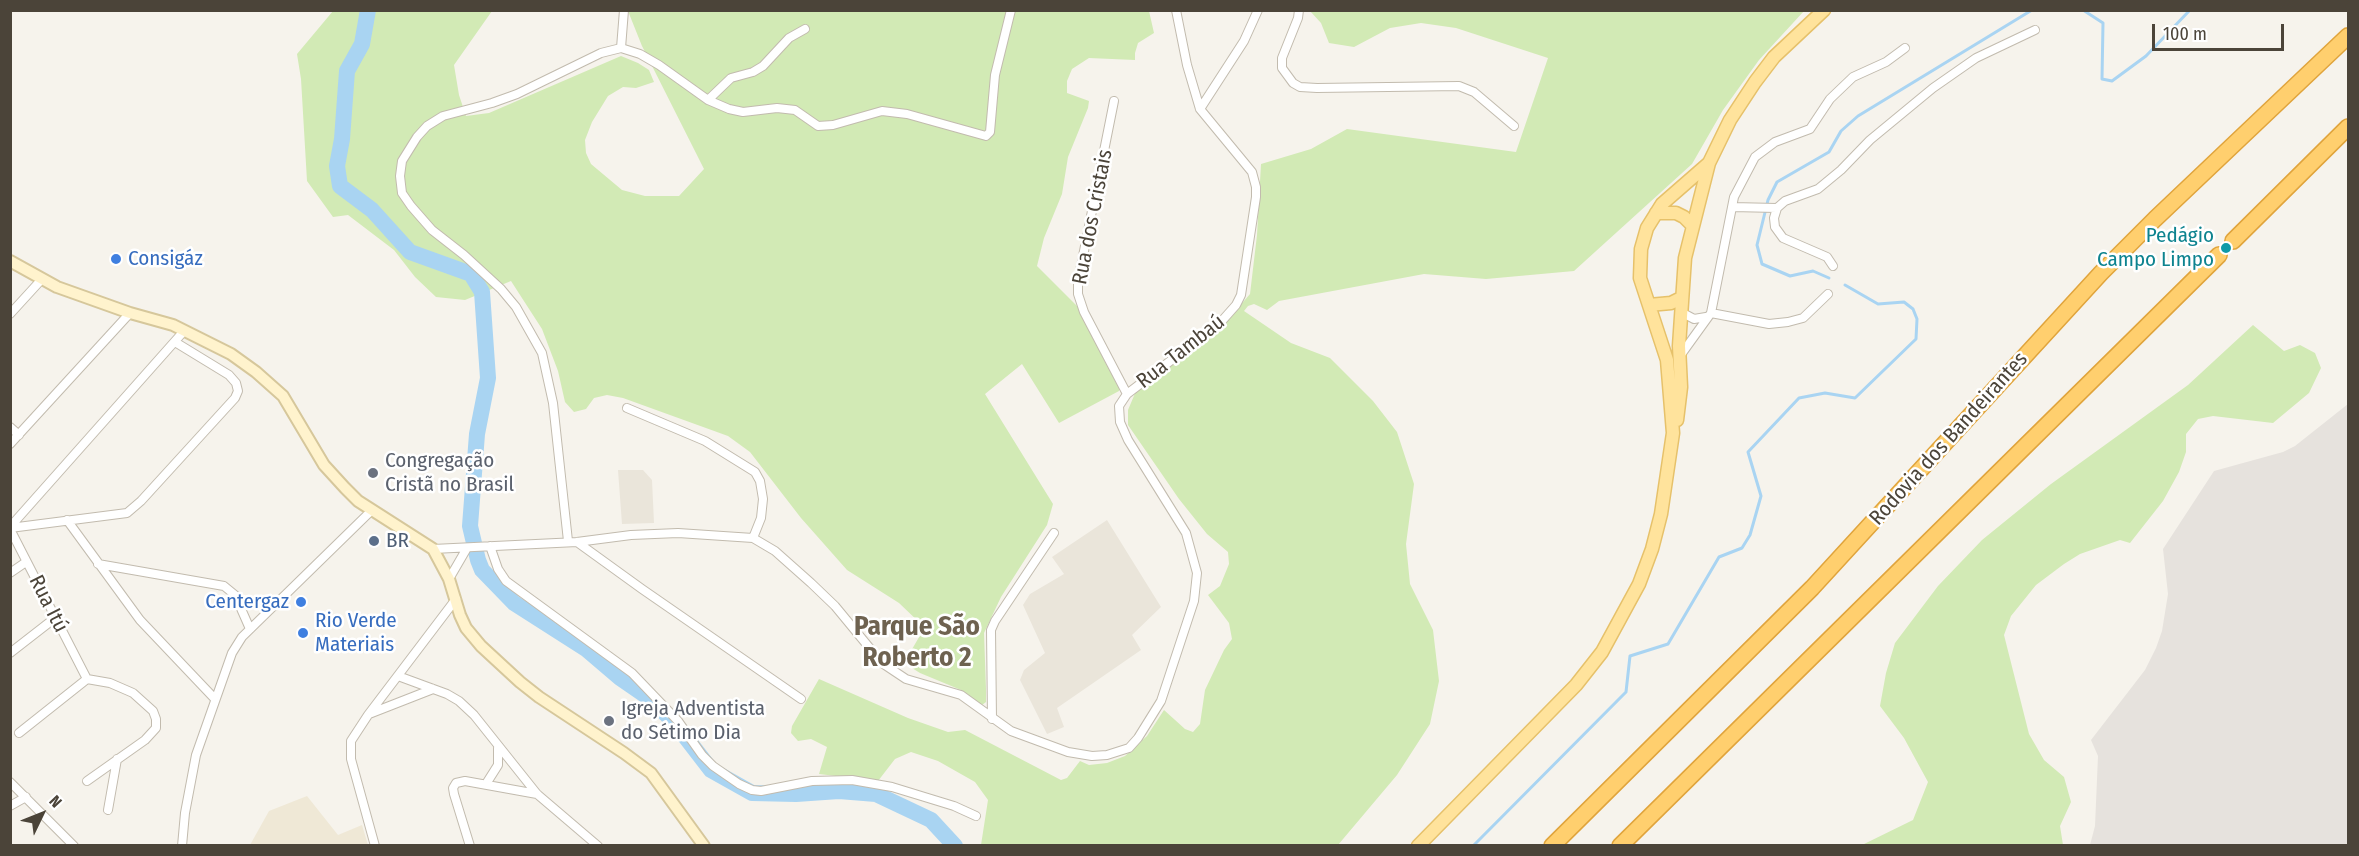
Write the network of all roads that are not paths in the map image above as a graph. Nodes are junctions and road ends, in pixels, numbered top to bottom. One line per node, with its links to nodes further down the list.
1 (624, 10): 10 (street)
2 (1011, 10): 12 (street)
3 (1176, 10): 14 (street, Rua Tambaú)
4 (1258, 10): 14 (street)
5 (1299, 10): 15 (street)
6 (1824, 10): 17 (main road)
7 (804, 29): 12 (street)
8 (2036, 30): 19 (street)
9 (2349, 36): 87 (highway, Rodovia dos Bandeirantes)
10 (621, 48): 12 (street); 48 (street)
11 (1905, 48): 18 (street)
12 (708, 100)
13 (1114, 101): 37 (street, Rua dos Cristais)
14 (1200, 109): 37 (street, Rua Tambaú)
15 (1514, 126)
16 (2349, 127): 22 (highway)
17 (1709, 164): 20 (main road); 21 (main road)
18 (1732, 207): 19 (street); 33 (street)
19 (1777, 208): 25 (street)
20 (1656, 213): 21 (main road); 29 (main road)
21 (1692, 225): 28 (main road)
22 (2233, 241)
23 (2218, 255): 88 (highway)
24 (10, 261): 26 (street)
25 (1833, 266)
26 (42, 279): 31 (street); 32 (street)
27 (1828, 294): 33 (street)
28 (1681, 298): 29 (main road); 30 (main road)
29 (1649, 305): 40 (main road)
30 (1681, 312): 33 (street); 36 (main road)
31 (130, 313): 34 (street); 41 (street)
32 (10, 314)
33 (1709, 315): 36 (street)
34 (184, 331): 35 (street); 43 (street)
35 (175, 342): 44 (street); 45 (street)
36 (1680, 356): 40 (main road)
37 (1127, 394): 67 (street)
38 (627, 408): 47 (street)
39 (10, 428): 41 (street)
40 (1673, 433): 86 (main road)
41 (19, 435): 42 (street)
42 (10, 444)
43 (372, 510): 52 (street); 59 (street)
44 (67, 520): 45 (street); 54 (street)
45 (10, 528): 53 (street, Rua Itú)
46 (1054, 533): 67 (street)
47 (753, 538): 49 (street); 67 (street)
48 (568, 541): 49 (street); 50 (street)
49 (578, 542): 65 (street)
50 (487, 546): 51 (street); 78 (street)
51 (468, 548): 52 (street); 56 (street)
52 (433, 549): 56 (street)
53 (26, 562): 55 (street); 58 (street, Rua Itú)
54 (98, 564): 59 (street); 64 (street)
55 (10, 573)
56 (449, 579): 57 (street)
57 (456, 599): 61 (street); 85 (street)
58 (55, 618): 60 (street); 62 (street, Rua Itú)
59 (250, 629): 64 (street)
60 (10, 653)
61 (398, 676): 63 (street); 66 (street)
62 (87, 679): 68 (street); 70 (street)
63 (433, 689): 66 (street); 69 (street)
64 (215, 699): 81 (street)
65 (801, 699)
66 (368, 715): 82 (street)
67 (992, 718)
68 (19, 733)
69 (498, 747): 73 (street); 74 (street)
70 (117, 759): 71 (street); 77 (street)
71 (87, 781)
72 (10, 782): 75 (street)
73 (486, 784): 74 (street); 79 (street)
74 (537, 794): 84 (street)
75 (26, 797): 76 (street); 80 (street)
76 (10, 806)
77 (108, 810)
78 (976, 816)
79 (469, 842): 83 (street)
80 (74, 846)
81 (182, 846)
82 (375, 846)
83 (478, 846)
84 (598, 846)
85 (704, 846)
86 (1418, 846)
87 (1552, 846)
88 (1620, 846)

